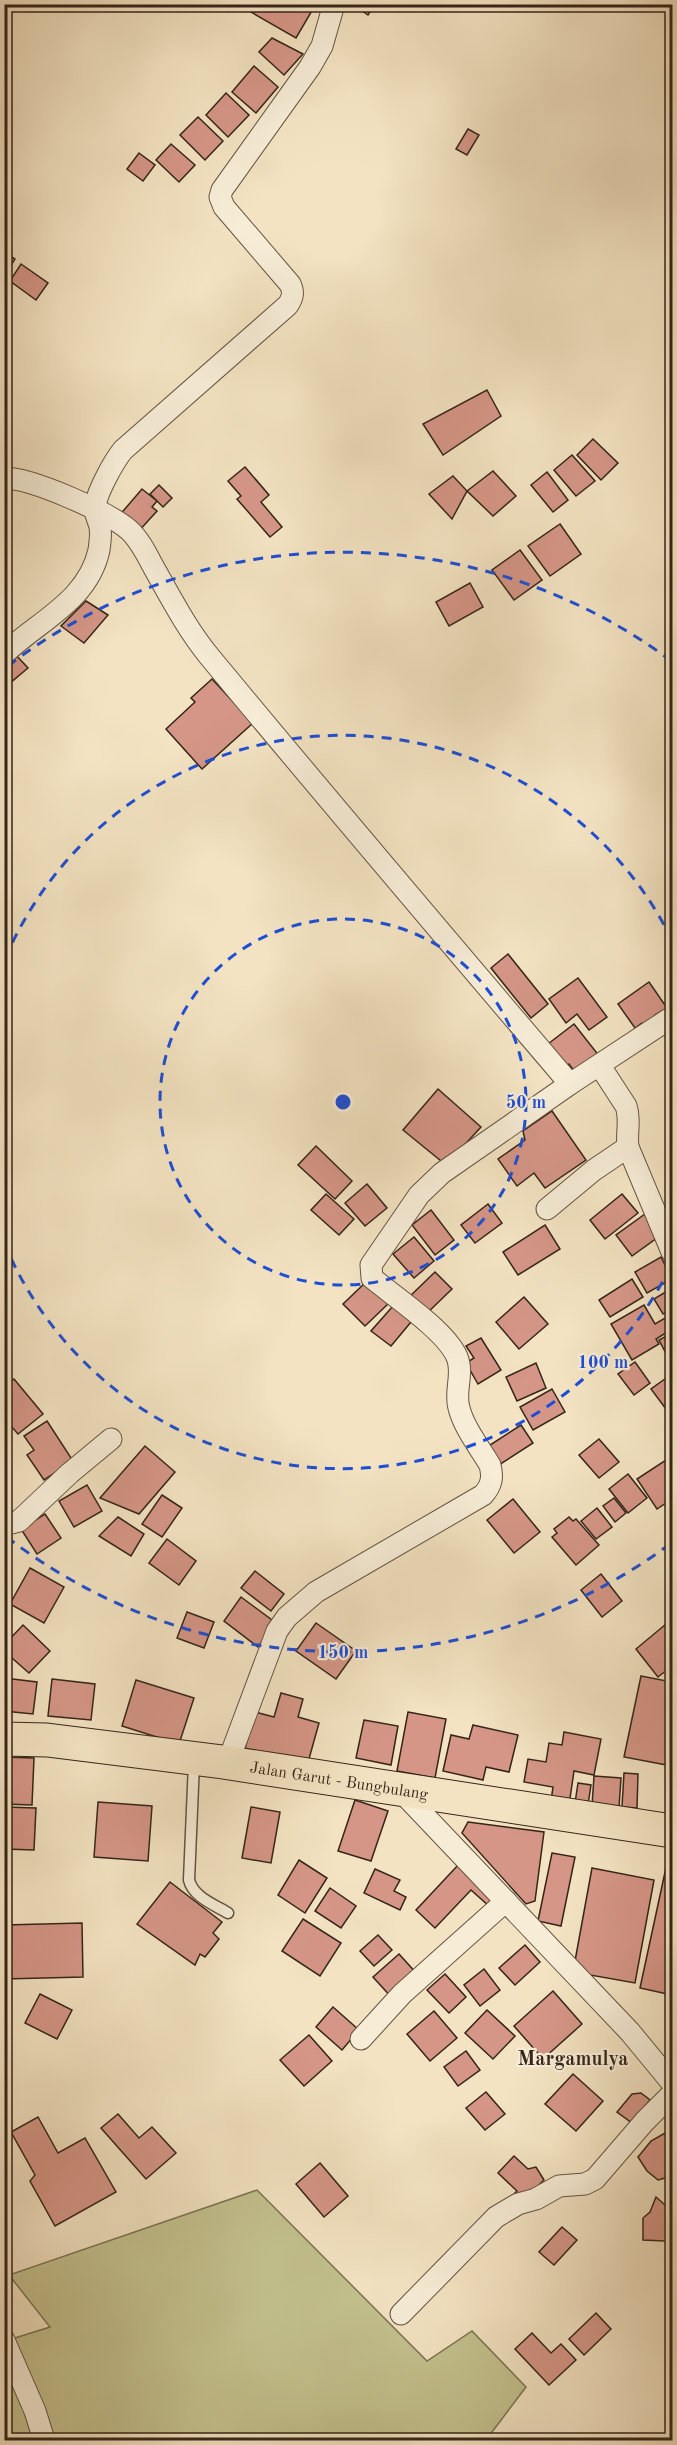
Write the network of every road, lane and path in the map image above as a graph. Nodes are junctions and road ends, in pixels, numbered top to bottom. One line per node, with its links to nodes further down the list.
1 (334, 4): 3 (street)
2 (4, 478): 3 (street)
3 (95, 508): 4 (street); 7 (street)
4 (4, 654)
5 (672, 1017): 6 (street)
6 (600, 1066): 7 (street); 8 (street)
7 (570, 1083): 15 (street)
8 (628, 1147): 9 (street); 10 (street)
9 (547, 1209)
10 (672, 1252)
11 (111, 1439): 12 (street)
12 (4, 1520)
13 (4, 1738): 14 (main road, Jalan Garut - Bungbulang)
14 (194, 1758): 15 (main road, Jalan Garut - Bungbulang); 19 (lane)
15 (228, 1762): 16 (main road, Jalan Garut - Bungbulang)
16 (399, 1789): 17 (main road, Jalan Garut - Bungbulang); 18 (street)
17 (672, 1831)
18 (506, 1901): 20 (street); 21 (street)
19 (228, 1913)
20 (361, 2039)
21 (672, 2083)
22 (672, 2094): 23 (street)
23 (401, 2313)
24 (4, 2340): 25 (street)
25 (44, 2440)

